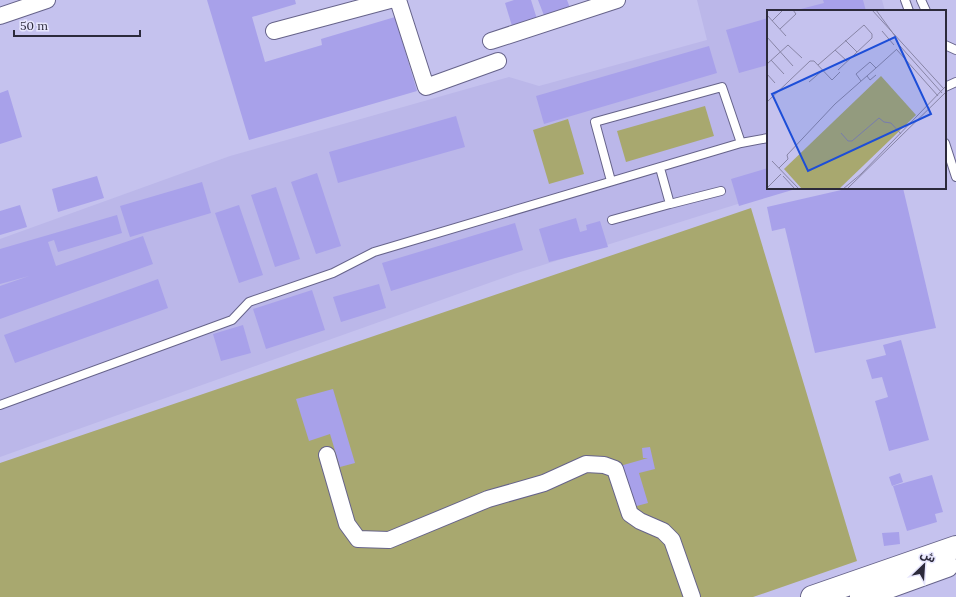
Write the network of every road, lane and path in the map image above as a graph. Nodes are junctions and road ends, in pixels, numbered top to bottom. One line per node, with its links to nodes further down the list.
1 (47, 0): 10 (street)
2 (390, 0): 11 (street)
3 (398, 0): 15 (street)
4 (617, 0): 7 (street)
5 (905, 0): 8 (lane)
6 (921, 0): 9 (lane)
7 (572, 7): 12 (street)
8 (909, 10)
9 (926, 10)
10 (0, 16)
11 (274, 31)
12 (491, 41)
13 (946, 45): 14 (lane)
14 (956, 50)
15 (498, 61)
16 (956, 82): 17 (lane)
17 (946, 87)
18 (767, 138): 19 (lane)
19 (741, 143): 21 (lane); 23 (lane)
20 (946, 146): 22 (lane)
21 (660, 168): 23 (lane); 25 (lane)
22 (956, 177)
23 (611, 181): 27 (lane)
24 (721, 191): 25 (lane)
25 (670, 204): 26 (lane)
26 (612, 220)
27 (0, 405)
28 (327, 455): 31 (street)
29 (956, 547): 32 (street)
30 (956, 562): 33 (street)
31 (692, 597)
32 (812, 597)
33 (861, 597)

